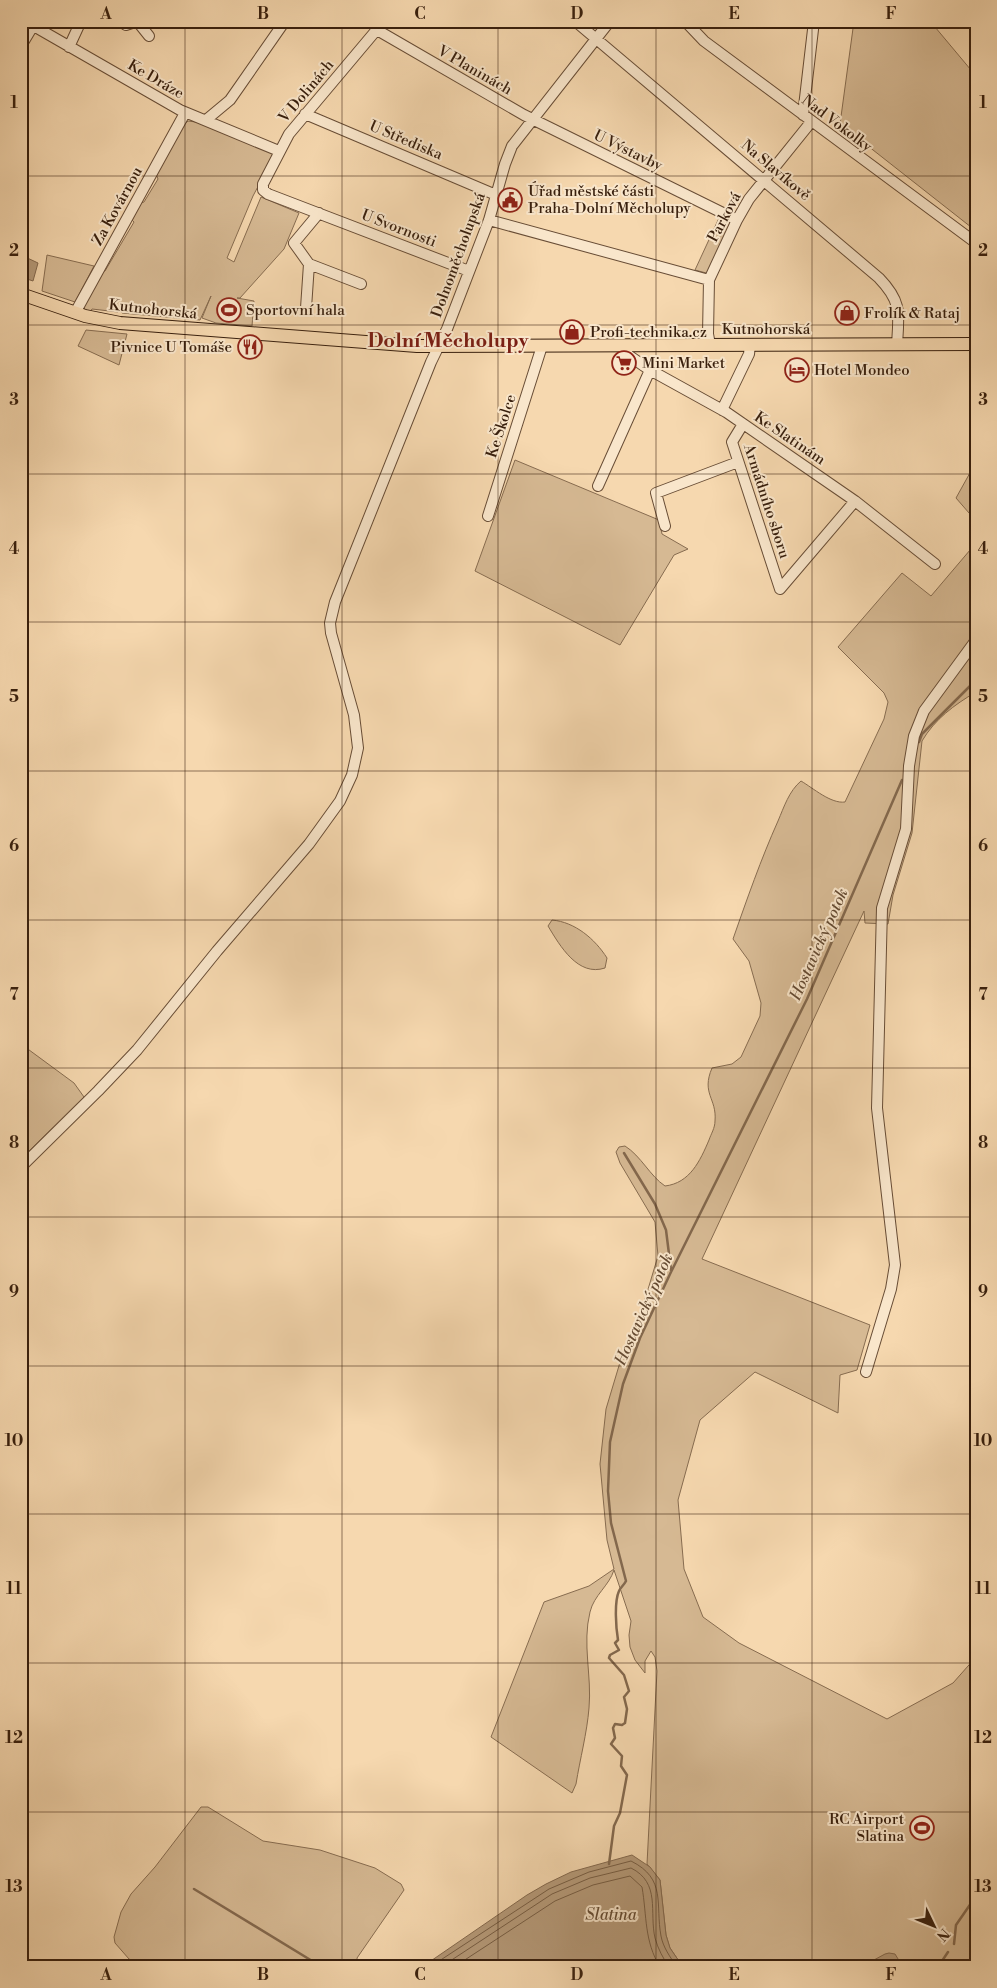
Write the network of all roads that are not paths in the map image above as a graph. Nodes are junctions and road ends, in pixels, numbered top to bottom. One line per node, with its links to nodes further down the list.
1 (81, 21): 15 (street)
2 (120, 21): 3 (street)
3 (137, 21): 12 (street)
4 (285, 21): 20 (street)
5 (384, 21): 11 (street, V Dolinách)
6 (575, 21): 13 (street, Na Slavíkově)
7 (610, 21): 13 (street, Dolnoměcholupská)
8 (685, 21): 18 (street, Nad Vokolky)
9 (814, 21): 18 (street)
10 (29, 24): 14 (street); 15 (street, Ke Dráze)
11 (377, 30): 17 (street, V Dolinách); 19 (street, V Planinách)
12 (149, 36)
13 (596, 39): 19 (street, Dolnoměcholupská); 22 (street, Na Slavíkově)
14 (21, 46)
15 (69, 47): 16 (street, Ke Dráze)
16 (186, 113): 20 (street, Ke Dráze); 35 (street, Za Kovárnou)
17 (305, 114): 21 (street, V Dolinách); 24 (street, U Střediska)
18 (807, 118): 22 (street, Parková); 28 (street, Nad Vokolky)
19 (532, 119): 24 (street, Dolnoměcholupská); 27 (street, U Výstavby)
20 (206, 120): 21 (street, Ke Dráze)
21 (279, 151): 23 (street, V Dolinách)
22 (764, 179): 27 (street, Parková); 36 (street, Na Slavíkově)
23 (262, 187): 25 (street, U Svornosti)
24 (496, 195): 26 (street, Dolnoměcholupská)
25 (319, 213): 29 (street); 30 (street, U Svornosti)
26 (488, 220): 30 (street, Dolnoměcholupská); 31 (street)
27 (737, 220): 31 (street, Parková)
28 (976, 243)
29 (309, 264): 32 (street); 34 (street)
30 (469, 271): 40 (street, Dolnoměcholupská)
31 (709, 280): 38 (street, Parková)
32 (361, 284)
33 (21, 294): 35 (main road, Kutnohorská)
34 (306, 308)
35 (75, 313): 40 (main road, Kutnohorská)
36 (897, 344): 37 (main road, Kutnohorská); 39 (main road, Kutnohorská)
37 (976, 344)
38 (710, 345): 39 (main road, Kutnohorská); 42 (main road, Kutnohorská)
39 (750, 345): 44 (street)
40 (439, 346): 41 (main road, Kutnohorská); 53 (street, Dolnoměcholupská)
41 (542, 346): 42 (main road, Kutnohorská); 49 (street, Ke Školce)
42 (625, 346): 43 (street, Ke Slatinám)
43 (650, 370): 44 (street, Ke Slatinám); 47 (street)
44 (722, 410): 45 (street, Ke Slatinám)
45 (743, 424): 46 (street, Armádního sboru); 48 (street, Ke Slatinám)
46 (738, 462): 48 (street, Armádního sboru); 50 (street)
47 (598, 486)
48 (855, 500): 51 (street, Ke Slatinám)
49 (488, 516)
50 (665, 526)
51 (935, 564)
52 (976, 640): 54 (street)
53 (21, 1167)
54 (866, 1372)

